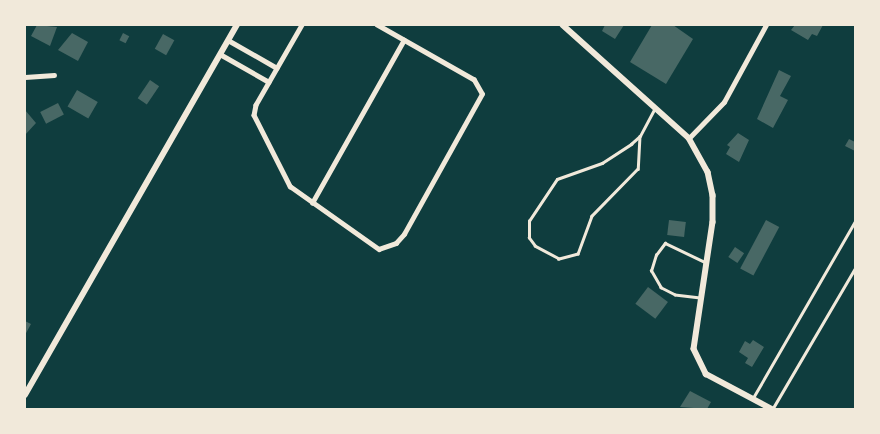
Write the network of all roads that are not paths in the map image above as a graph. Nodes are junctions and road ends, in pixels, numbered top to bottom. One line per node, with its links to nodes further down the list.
1 (236, 25): 6 (street)
2 (302, 25): 9 (street)
3 (377, 25): 7 (street)
4 (563, 25): 13 (street)
5 (766, 25): 15 (street)
6 (228, 40): 8 (street); 9 (street)
7 (404, 40): 16 (street); 16 (street)
8 (220, 54): 12 (street); 21 (street)
9 (277, 68): 12 (street)
10 (54, 75): 11 (street)
11 (25, 77)
12 (269, 82): 16 (street)
13 (655, 108): 14 (lane); 15 (street)
14 (640, 136): 14 (lane)
15 (689, 138): 18 (street)
16 (312, 203)
17 (855, 221): 22 (lane)
18 (707, 262): 20 (street); 20 (lane)
19 (855, 268): 23 (lane)
20 (702, 298): 22 (street)
21 (25, 395)
22 (753, 399): 23 (street)
23 (772, 409)

